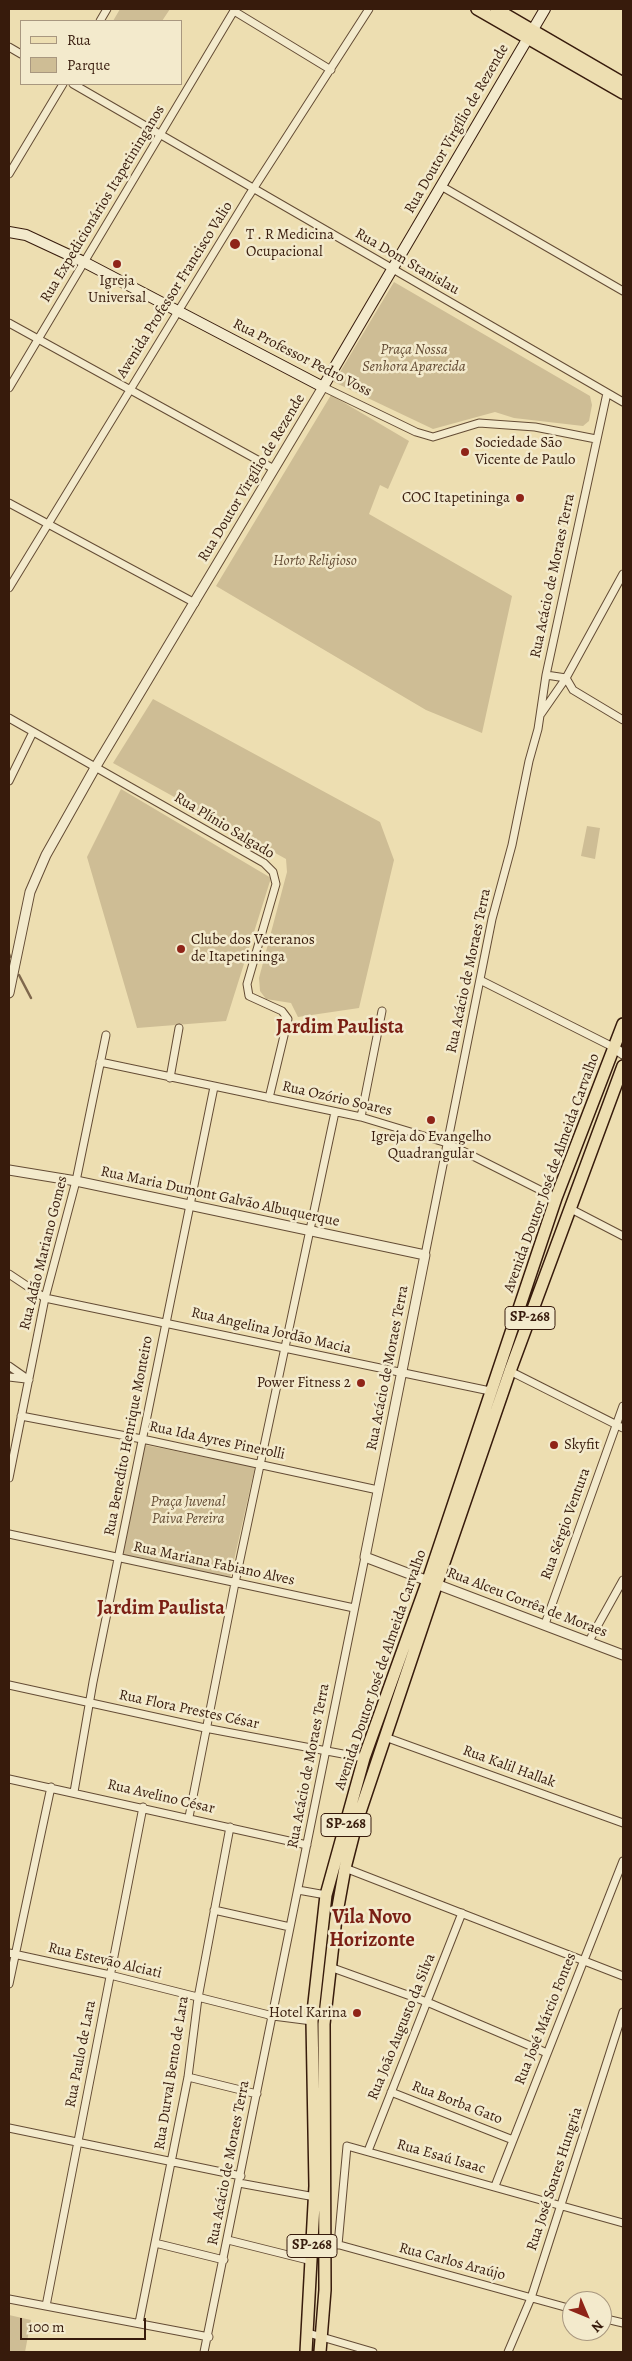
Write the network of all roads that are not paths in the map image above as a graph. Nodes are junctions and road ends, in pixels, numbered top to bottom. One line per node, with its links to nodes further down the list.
1 (107, 9): 7 (street)
2 (369, 9): 9 (street, Avenida Professor Francisco Valio)
3 (479, 9): 8 (main road)
4 (496, 9): 8 (main road)
5 (545, 9): 8 (main road, Rua Doutor Virgílio de Rezende)
6 (235, 10): 9 (street); 14 (street, Rua Expedicionários Itapetininganos)
7 (101, 20)
8 (530, 34): 10 (main road); 13 (main road); 16 (main road, Rua Doutor Virgílio de Rezende)
9 (331, 70): 17 (street, Avenida Professor Francisco Valio)
10 (623, 83)
11 (62, 85): 15 (street)
12 (75, 85): 14 (street, Rua Dom Stanislau)
13 (623, 92)
14 (160, 135): 17 (street, Rua Dom Stanislau); 19 (street, Rua Expedicionários Itapetininganos)
15 (9, 174)
16 (441, 186): 20 (main road, Rua Doutor Virgílio de Rezende); 21 (street)
17 (253, 189): 20 (street, Rua Dom Stanislau); 22 (street, Avenida Professor Francisco Valio)
18 (9, 232): 19 (main road, Rua Professor Pedro Voss)
19 (84, 262): 22 (main road, Rua Professor Pedro Voss); 24 (street, Rua Expedicionários Itapetininganos)
20 (392, 269): 25 (main road, Rua Doutor Virgílio de Rezende); 28 (street, Rua Dom Stanislau)
21 (623, 291)
22 (178, 311): 25 (main road, Rua Professor Pedro Voss); 27 (street, Avenida Professor Francisco Valio)
23 (9, 323): 24 (street)
24 (38, 339): 26 (street, Rua Expedicionários Itapetininganos); 27 (street)
25 (324, 387): 30 (street, Rua Professor Pedro Voss); 31 (street, Rua Doutor Virgílio de Rezende)
26 (9, 388)
27 (129, 390): 31 (street); 33 (street, Avenida Professor Francisco Valio)
28 (607, 393): 29 (street, Rua Dom Stanislau); 30 (street, Rua Acácio de Moraes Terra)
29 (623, 402)
30 (596, 439): 37 (street, Rua Acácio de Moraes Terra)
31 (274, 469): 36 (street, Rua Doutor Virgílio de Rezende)
32 (9, 503): 33 (street)
33 (48, 524): 35 (street, Avenida Professor Francisco Valio); 36 (street)
34 (623, 574): 38 (street)
35 (9, 588)
36 (195, 603): 43 (street, Rua Doutor Virgílio de Rezende)
37 (546, 675): 38 (street); 39 (street, Rua Acácio de Moraes Terra)
38 (566, 678): 39 (street); 41 (street)
39 (539, 717): 45 (street, Rua Acácio de Moraes Terra)
40 (9, 718): 42 (street, Rua Plínio Salgado)
41 (623, 720)
42 (33, 732): 43 (street, Rua Plínio Salgado); 44 (street)
43 (95, 768): 46 (street, Rua Doutor Virgílio de Rezende); 57 (street, Rua Plínio Salgado)
44 (9, 781)
45 (480, 980): 51 (street); 60 (street, Rua Acácio de Moraes Terra)
46 (9, 993)
47 (382, 1011): 59 (street)
48 (623, 1024): 51 (main road, Avenida Doutor José de Almeida Carvalho / SP-268)
49 (179, 1028): 55 (street)
50 (106, 1035): 53 (street, Rua Adão Mariano Gomes)
51 (613, 1047): 52 (street); 63 (main road, Avenida Doutor José de Almeida Carvalho / SP-268)
52 (623, 1054)
53 (100, 1062): 55 (street, Rua Ozório Soares); 62 (street, Rua Adão Mariano Gomes)
54 (623, 1066): 65 (main road, Avenida Doutor José de Almeida Carvalho / SP-268)
55 (170, 1078): 56 (street, Rua Ozório Soares)
56 (214, 1087): 57 (street, Rua Ozório Soares); 64 (street, Rua Benedito Henrique Monteiro)
57 (269, 1098): 58 (street, Rua Ozório Soares)
58 (334, 1112): 59 (street, Rua Ozório Soares); 66 (street)
59 (361, 1117): 60 (street, Rua Ozório Soares)
60 (447, 1142): 63 (street, Rua Ozório Soares); 68 (street, Rua Acácio de Moraes Terra)
61 (9, 1170): 62 (street, Rua Maria Dumont Galvão Albuquerque)
62 (76, 1181): 64 (street, Rua Maria Dumont Galvão Albuquerque); 70 (street, Rua Adão Mariano Gomes)
63 (556, 1198): 78 (main road, Avenida Doutor José de Almeida Carvalho / SP-268)
64 (190, 1205): 66 (street, Rua Maria Dumont Galvão Albuquerque); 71 (street, Rua Benedito Henrique Monteiro)
65 (570, 1208): 67 (street); 74 (main road, Avenida Doutor José de Almeida Carvalho / SP-268)
66 (310, 1230): 68 (street, Rua Maria Dumont Galvão Albuquerque); 72 (street)
67 (623, 1236)
68 (425, 1255): 75 (street, Rua Acácio de Moraes Terra)
69 (9, 1274): 70 (street)
70 (45, 1298): 71 (street, Rua Angelina Jordão Macia); 77 (street, Rua Adão Mariano Gomes)
71 (166, 1322): 72 (street, Rua Angelina Jordão Macia); 82 (street, Rua Benedito Henrique Monteiro)
72 (285, 1349): 75 (street, Rua Angelina Jordão Macia); 83 (street)
73 (9, 1366): 77 (street)
74 (510, 1371): 81 (street); 90 (main road, Avenida Doutor José de Almeida Carvalho / SP-268)
75 (401, 1374): 78 (street, Rua Angelina Jordão Macia); 85 (street, Rua Acácio de Moraes Terra)
76 (9, 1376): 77 (street)
77 (29, 1380): 80 (street, Rua Adão Mariano Gomes)
78 (490, 1391): 90 (main road, Avenida Doutor José de Almeida Carvalho / SP-268)
79 (623, 1406): 81 (street, Rua Sérgio Ventura)
80 (21, 1416): 82 (street, Rua Ida Ayres Pinerolli); 84 (street, Rua Adão Mariano Gomes)
81 (620, 1426): 93 (street, Rua Sérgio Ventura)
82 (142, 1439): 83 (street, Rua Ida Ayres Pinerolli); 87 (street, Rua Benedito Henrique Monteiro)
83 (260, 1465): 85 (street, Rua Ida Ayres Pinerolli); 91 (street)
84 (9, 1478)
85 (378, 1490): 88 (street, Rua Acácio de Moraes Terra)
86 (9, 1534): 87 (street, Rua Mariana Fabiano Alves)
87 (118, 1557): 91 (street, Rua Mariana Fabiano Alves); 97 (street, Rua Benedito Henrique Monteiro)
88 (365, 1557): 90 (street, Rua Alceu Corrêa de Moraes); 92 (street, Rua Acácio de Moraes Terra)
89 (623, 1580): 94 (street)
90 (432, 1582): 93 (street, Rua Alceu Corrêa de Moraes); 99 (main road, Avenida Doutor José de Almeida Carvalho / SP-268); 101 (main road, Avenida Doutor José de Almeida Carvalho / SP-268)
91 (235, 1583): 92 (street, Rua Mariana Fabiano Alves); 98 (street)
92 (354, 1608): 100 (street, Rua Acácio de Moraes Terra)
93 (546, 1624): 94 (street, Rua Alceu Corrêa de Moraes)
94 (589, 1641): 95 (street, Rua Alceu Corrêa de Moraes)
95 (623, 1655)
96 (9, 1685): 97 (street, Rua Flora Prestes César)
97 (89, 1704): 98 (street, Rua Flora Prestes César); 104 (street, Rua Benedito Henrique Monteiro)
98 (205, 1728): 100 (street, Rua Flora Prestes César); 106 (street)
99 (385, 1737): 107 (street, Rua Kalil Hallak); 111 (main road, Avenida Doutor José de Almeida Carvalho / SP-268)
100 (326, 1752): 101 (street, Rua Flora Prestes César); 109 (street, Rua Acácio de Moraes Terra)
101 (364, 1758): 113 (main road, Avenida Doutor José de Almeida Carvalho / SP-268)
102 (9, 1779): 103 (street, Rua Avelino César)
103 (51, 1787): 104 (street, Rua Avelino César); 117 (street)
104 (74, 1792): 105 (street, Rua Avelino César)
105 (143, 1807): 106 (street, Rua Avelino César); 120 (street, Rua Paulo de Lara)
106 (189, 1817): 108 (street, Rua Avelino César)
107 (623, 1823)
108 (230, 1827): 109 (street, Rua Avelino César); 114 (street, Rua Durval Bento de Lara)
109 (307, 1845): 112 (street, Rua Acácio de Moraes Terra)
110 (623, 1861): 118 (street, Rua José Márcio Fontes)
111 (345, 1868): 115 (street); 119 (main road, Avenida Doutor José de Almeida Carvalho / SP-268)
112 (298, 1890): 113 (street); 116 (street, Rua Acácio de Moraes Terra)
113 (326, 1895): 127 (main road, Avenida Doutor José de Almeida Carvalho / SP-268)
114 (214, 1910): 116 (street); 123 (street, Rua Durval Bento de Lara)
115 (462, 1913): 118 (street); 124 (street, Rua João Augusto da Silva)
116 (290, 1927): 126 (street, Rua Acácio de Moraes Terra)
117 (12, 1953): 120 (street, Rua Estevão Alciati); 122 (street)
118 (584, 1960): 121 (street); 128 (street, Rua José Márcio Fontes)
119 (330, 1968): 124 (street); 143 (main road, Avenida Doutor José de Almeida Carvalho / SP-268)
120 (110, 1975): 123 (street, Rua Estevão Alciati); 134 (street, Rua Paulo de Lara)
121 (623, 1976)
122 (9, 1984)
123 (198, 1998): 126 (street, Rua Estevão Alciati); 129 (street, Rua Durval Bento de Lara)
124 (426, 2002): 128 (street); 130 (street, Rua João Augusto da Silva)
125 (623, 2012): 140 (street, Rua José Soares Hungria)
126 (273, 2016): 127 (street, Rua Estevão Alciati); 131 (street, Rua Acácio de Moraes Terra)
127 (312, 2021): 139 (main road, Avenida Doutor José de Almeida Carvalho / SP-268)
128 (547, 2053): 133 (street, Rua José Márcio Fontes)
129 (188, 2077): 131 (street); 136 (street, Rua Durval Bento de Lara)
130 (391, 2092): 133 (street, Rua Borba Gato); 135 (street, Rua João Augusto da Silva)
131 (257, 2094): 137 (street, Rua Acácio de Moraes Terra)
132 (9, 2128): 134 (street)
133 (513, 2140): 138 (street, Rua José Márcio Fontes)
134 (78, 2142): 136 (street); 150 (street, Rua Paulo de Lara)
135 (368, 2151): 138 (street, Rua Esaú Isaac); 145 (street, Rua Esaú Isaac)
136 (171, 2162): 137 (street); 144 (street, Rua Durval Bento de Lara)
137 (240, 2179): 139 (street); 142 (street, Rua Acácio de Moraes Terra)
138 (495, 2186): 140 (street, Rua Esaú Isaac)
139 (315, 2197): 147 (main road, Avenida Doutor José de Almeida Carvalho / SP-268)
140 (561, 2205): 141 (street, Rua Esaú Isaac); 148 (street, Rua José Soares Hungria)
141 (623, 2223)
142 (228, 2240): 146 (street, Rua Acácio de Moraes Terra); 147 (street)
143 (325, 2241): 145 (street, Rua Carlos Araújo); 155 (main road, Avenida Doutor José de Almeida Carvalho / SP-268)
144 (154, 2243): 146 (street); 152 (street, Rua Durval Bento de Lara)
145 (338, 2245): 148 (street, Rua Carlos Araújo)
146 (224, 2260): 154 (street, Rua Acácio de Moraes Terra)
147 (312, 2261): 153 (main road, Avenida Doutor José de Almeida Carvalho / SP-268)
148 (531, 2298): 151 (street, Rua Carlos Araújo); 160 (street, Rua José Soares Hungria)
149 (9, 2299): 150 (street)
150 (46, 2306): 152 (street)
151 (562, 2306)
152 (139, 2323): 154 (street)
153 (308, 2333): 155 (street); 157 (main road, Avenida Doutor José de Almeida Carvalho / SP-268)
154 (209, 2336): 156 (street, Rua Acácio de Moraes Terra)
155 (322, 2336): 158 (main road, Avenida Doutor José de Almeida Carvalho / SP-268); 159 (street)
156 (204, 2352)
157 (306, 2352)
158 (320, 2352)
159 (373, 2352)
160 (508, 2352)

